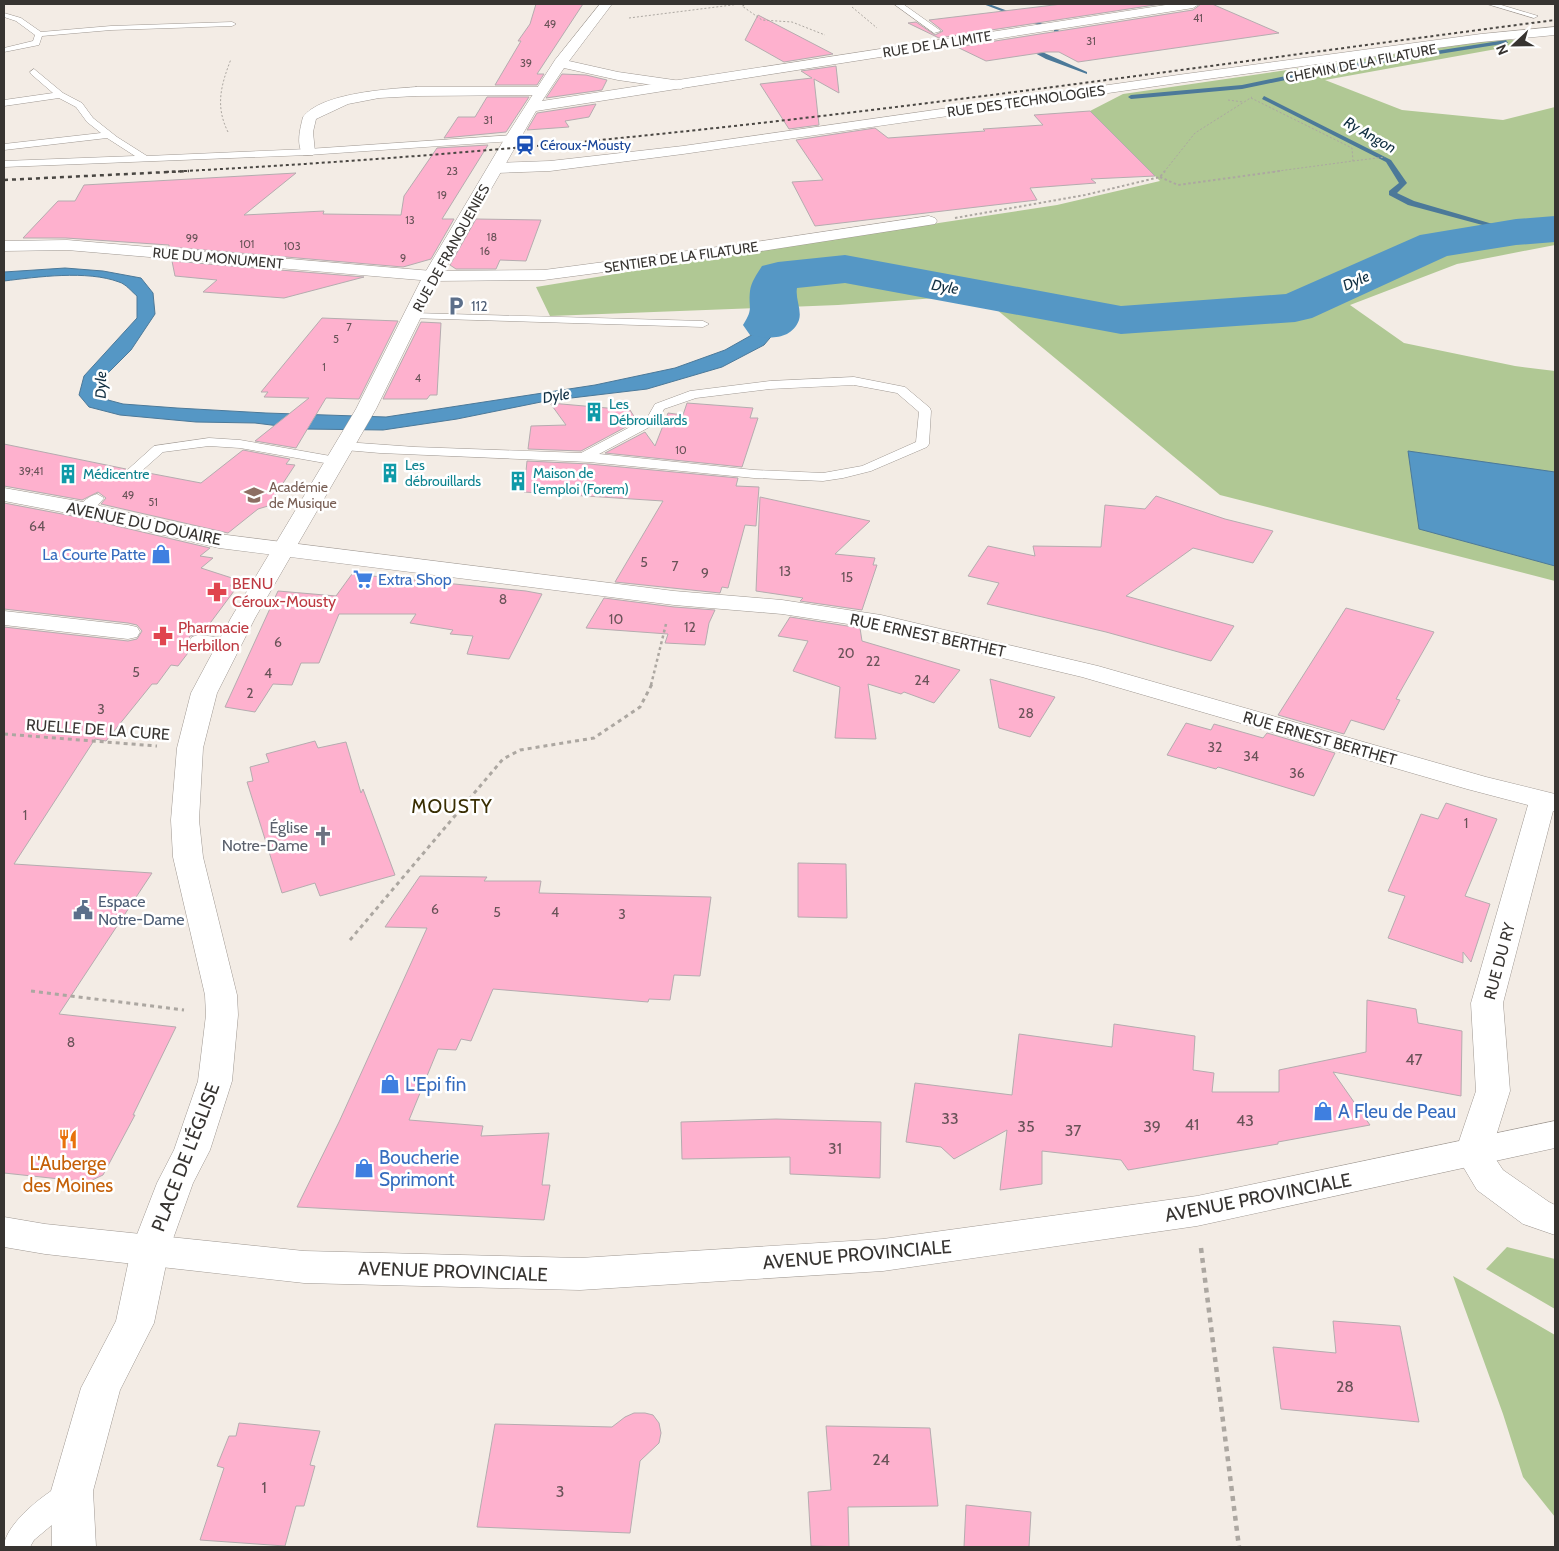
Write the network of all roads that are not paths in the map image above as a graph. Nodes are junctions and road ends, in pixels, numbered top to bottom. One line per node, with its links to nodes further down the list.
1 (606, 4): 12 (street, RUE DE FRANQUENIES)
2 (898, 4): 8 (lane)
3 (1193, 4): 14 (street, RUE DE LA LIMITE)
4 (1491, 4): 6 (lane)
5 (4, 15): 10 (lane)
6 (1534, 16)
7 (232, 24): 10 (lane)
8 (937, 31)
9 (1555, 31): 25 (street, RUE DES TECHNOLOGIES)
10 (39, 34): 11 (lane)
11 (4, 50)
12 (560, 63): 14 (street, RUE DE LA LIMITE); 15 (street, RUE DE FRANQUENIES)
13 (34, 72): 16 (lane)
14 (681, 85): 18 (street, RUE DE LA LIMITE)
15 (541, 91): 18 (street, RUE DE FRANQUENIES); 22 (street)
16 (60, 95): 17 (lane); 19 (lane)
17 (4, 103)
18 (533, 107): 20 (street, RUE DE FRANQUENIES)
19 (109, 135): 21 (lane); 23 (lane)
20 (512, 138): 22 (lane); 25 (street, RUE DE FRANQUENIES)
21 (4, 147)
22 (308, 152): 23 (lane)
23 (146, 159): 24 (lane)
24 (4, 164)
25 (496, 168): 28 (street, RUE DE FRANQUENIES)
26 (929, 221): 28 (street, SENTIER DE LA FILATURE)
27 (4, 246): 28 (street, RUE DU MONUMENT)
28 (432, 276): 29 (street, RUE DE FRANQUENIES)
29 (413, 316): 30 (lane); 31 (street, RUE DE FRANQUENIES)
30 (703, 324)
31 (344, 448): 32 (lane); 33 (lane); 35 (street, RUE DE FRANQUENIES)
32 (582, 458): 32 (lane)
33 (131, 473)
34 (4, 495): 35 (street, AVENUE DU DOUAIRE)
35 (285, 549): 39 (street, RUE DE FRANQUENIES); 40 (street, RUE ERNEST BERTHET)
36 (4, 618): 37 (street)
37 (128, 632)
38 (198, 640): 39 (lane)
39 (230, 642): 45 (street, PLACE DE L’ÉGLISE)
40 (1550, 802): 42 (street, RUE DU RY)
41 (1555, 1134): 42 (street, AVENUE PROVINCIALE)
42 (1473, 1153): 43 (street); 45 (street, AVENUE PROVINCIALE)
43 (1555, 1220)
44 (4, 1232): 45 (street, AVENUE PROVINCIALE)
45 (150, 1250): 46 (street, PLACE DE L’ÉGLISE)
46 (72, 1491): 47 (lane); 48 (street, PLACE DE L’ÉGLISE)
47 (15, 1547)
48 (74, 1547)

